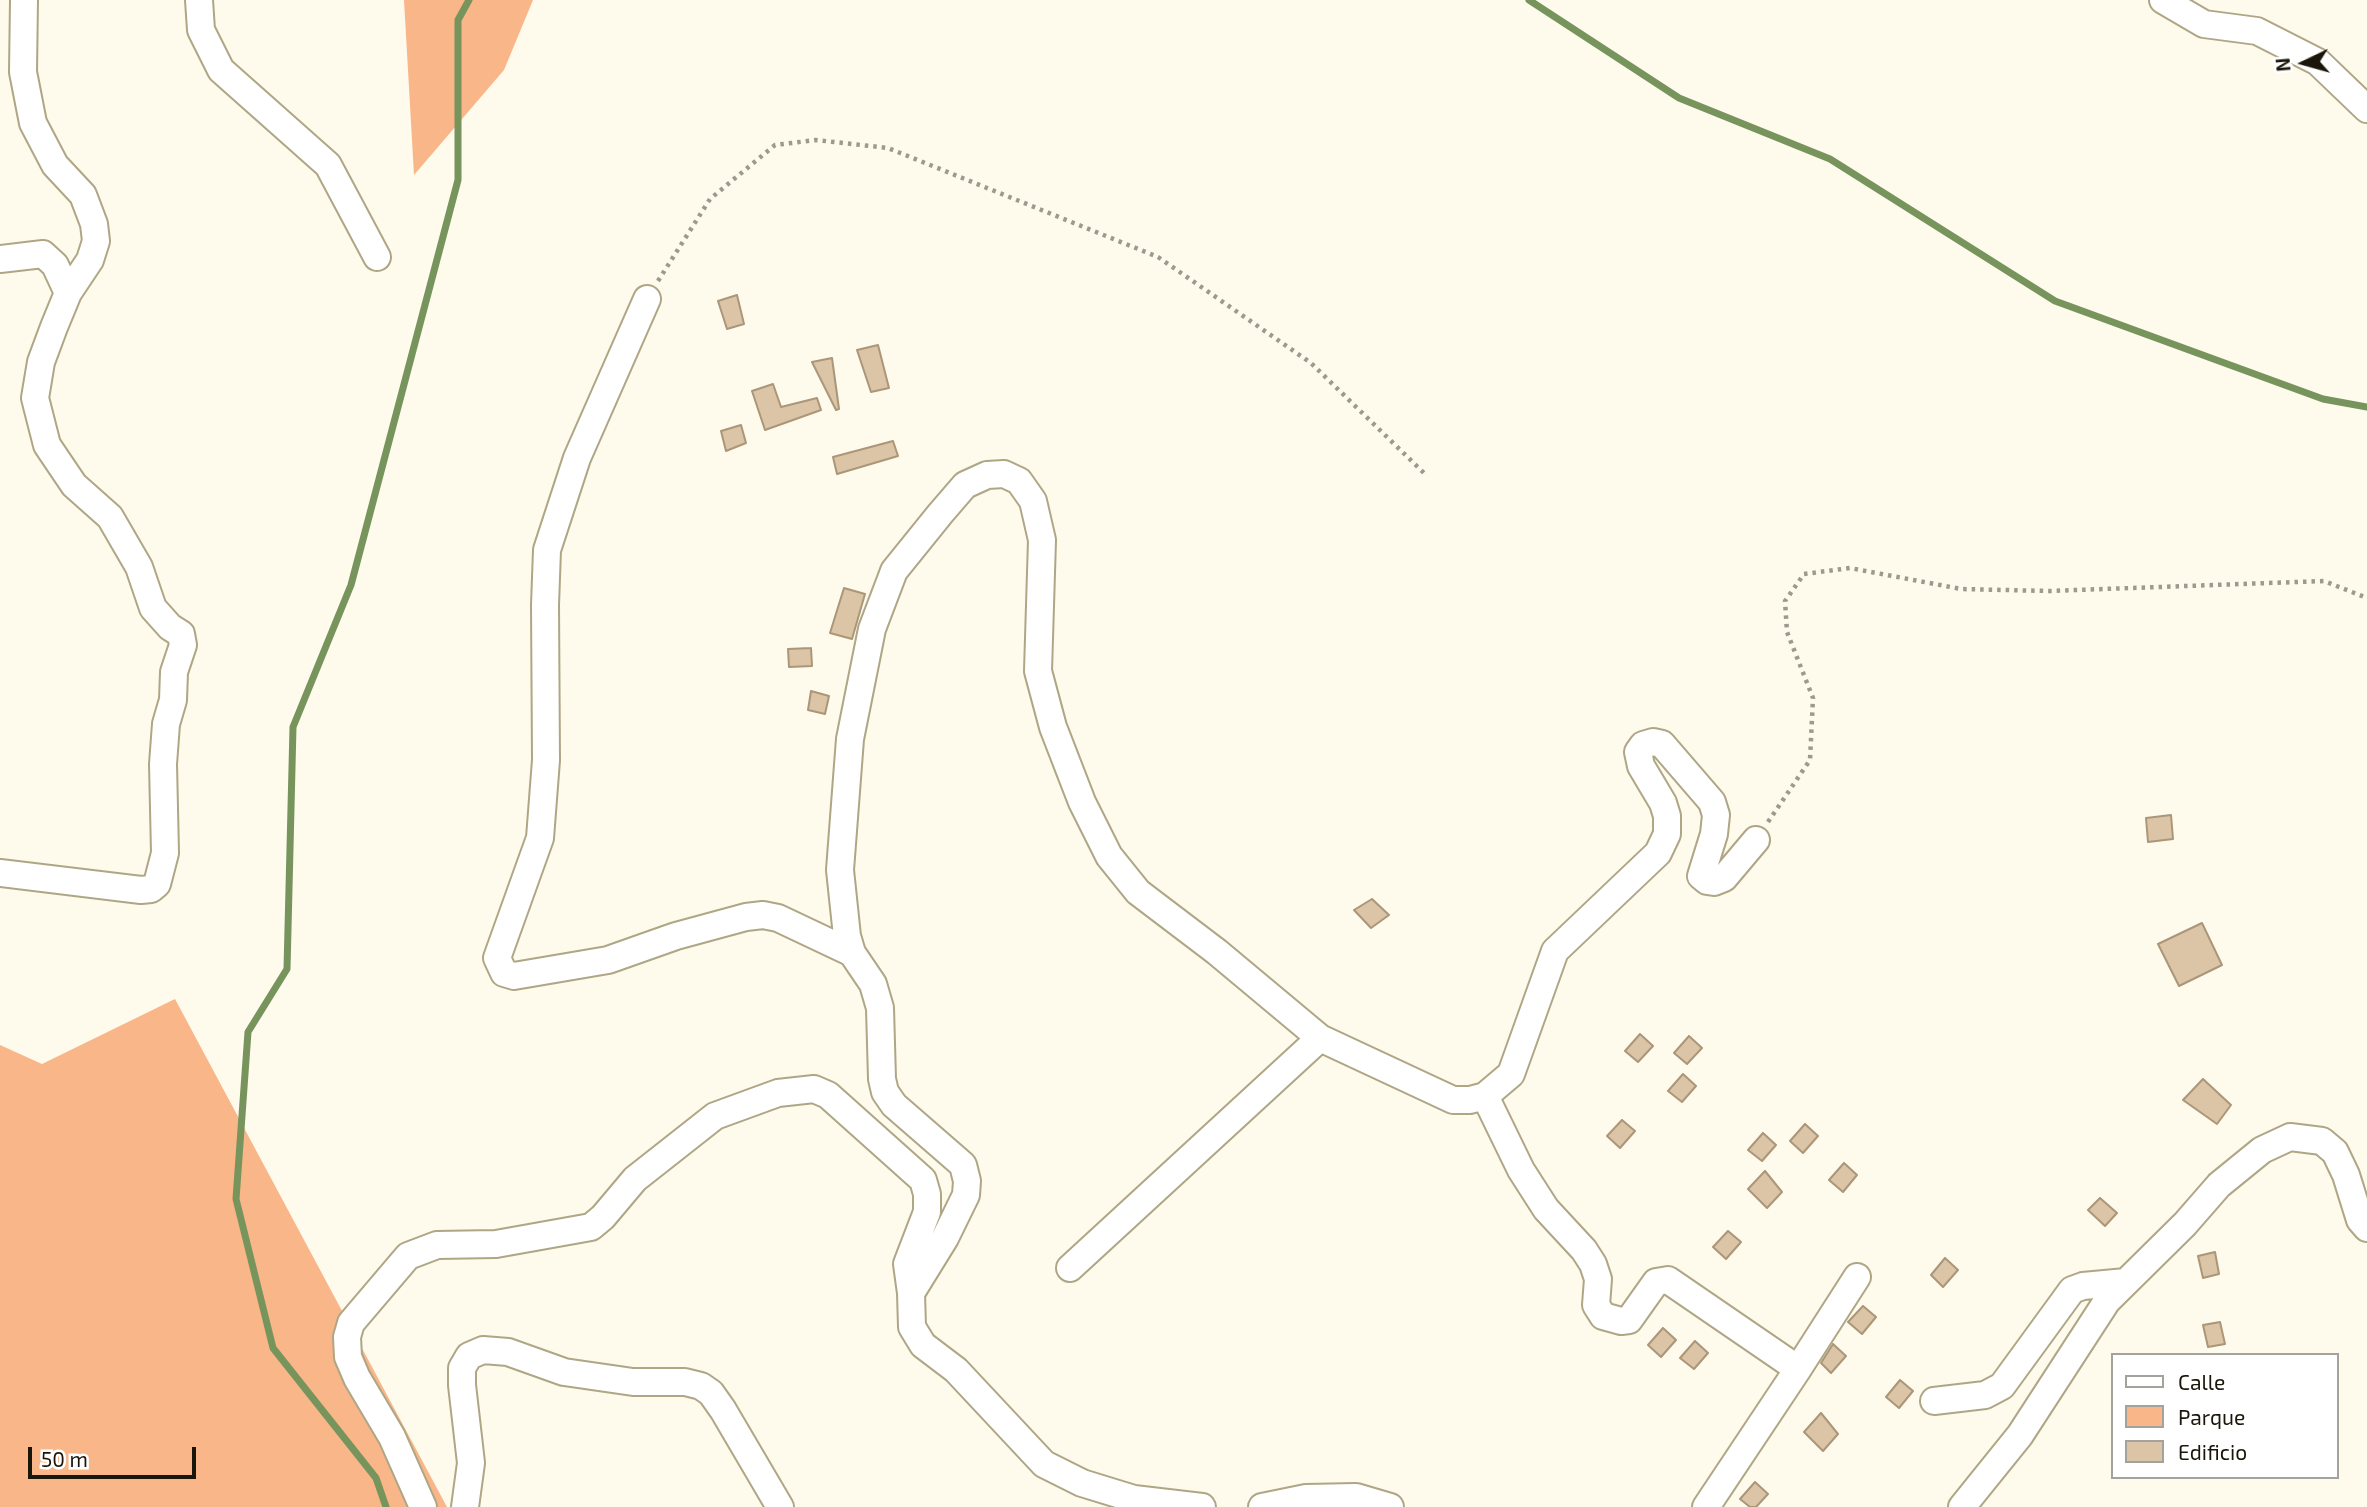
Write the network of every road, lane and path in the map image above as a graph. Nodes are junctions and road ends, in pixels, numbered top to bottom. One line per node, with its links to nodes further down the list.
1 (24, 0): 7 (street)
2 (199, 0): 5 (street)
3 (2171, 2): 4 (street)
4 (2367, 109)
5 (377, 257)
6 (0, 259): 7 (street)
7 (68, 293): 12 (street)
8 (647, 299): 9 (path); 13 (street)
9 (1424, 473)
10 (2367, 598): 11 (path)
11 (1756, 840): 15 (street)
12 (0, 873)
13 (852, 953): 14 (street); 20 (street)
14 (1320, 1038): 15 (street); 17 (street)
15 (1485, 1096): 21 (street)
16 (2367, 1228): 19 (street)
17 (1070, 1268)
18 (1857, 1277): 21 (street)
19 (2126, 1282): 22 (street); 30 (street)
20 (911, 1293): 23 (street); 26 (street)
21 (1798, 1369): 29 (street)
22 (1934, 1401)
23 (423, 1507)
24 (465, 1507): 25 (street)
25 (780, 1507)
26 (1202, 1507)
27 (1262, 1507): 28 (street)
28 (1390, 1507)
29 (1706, 1507)
30 (1962, 1507)

